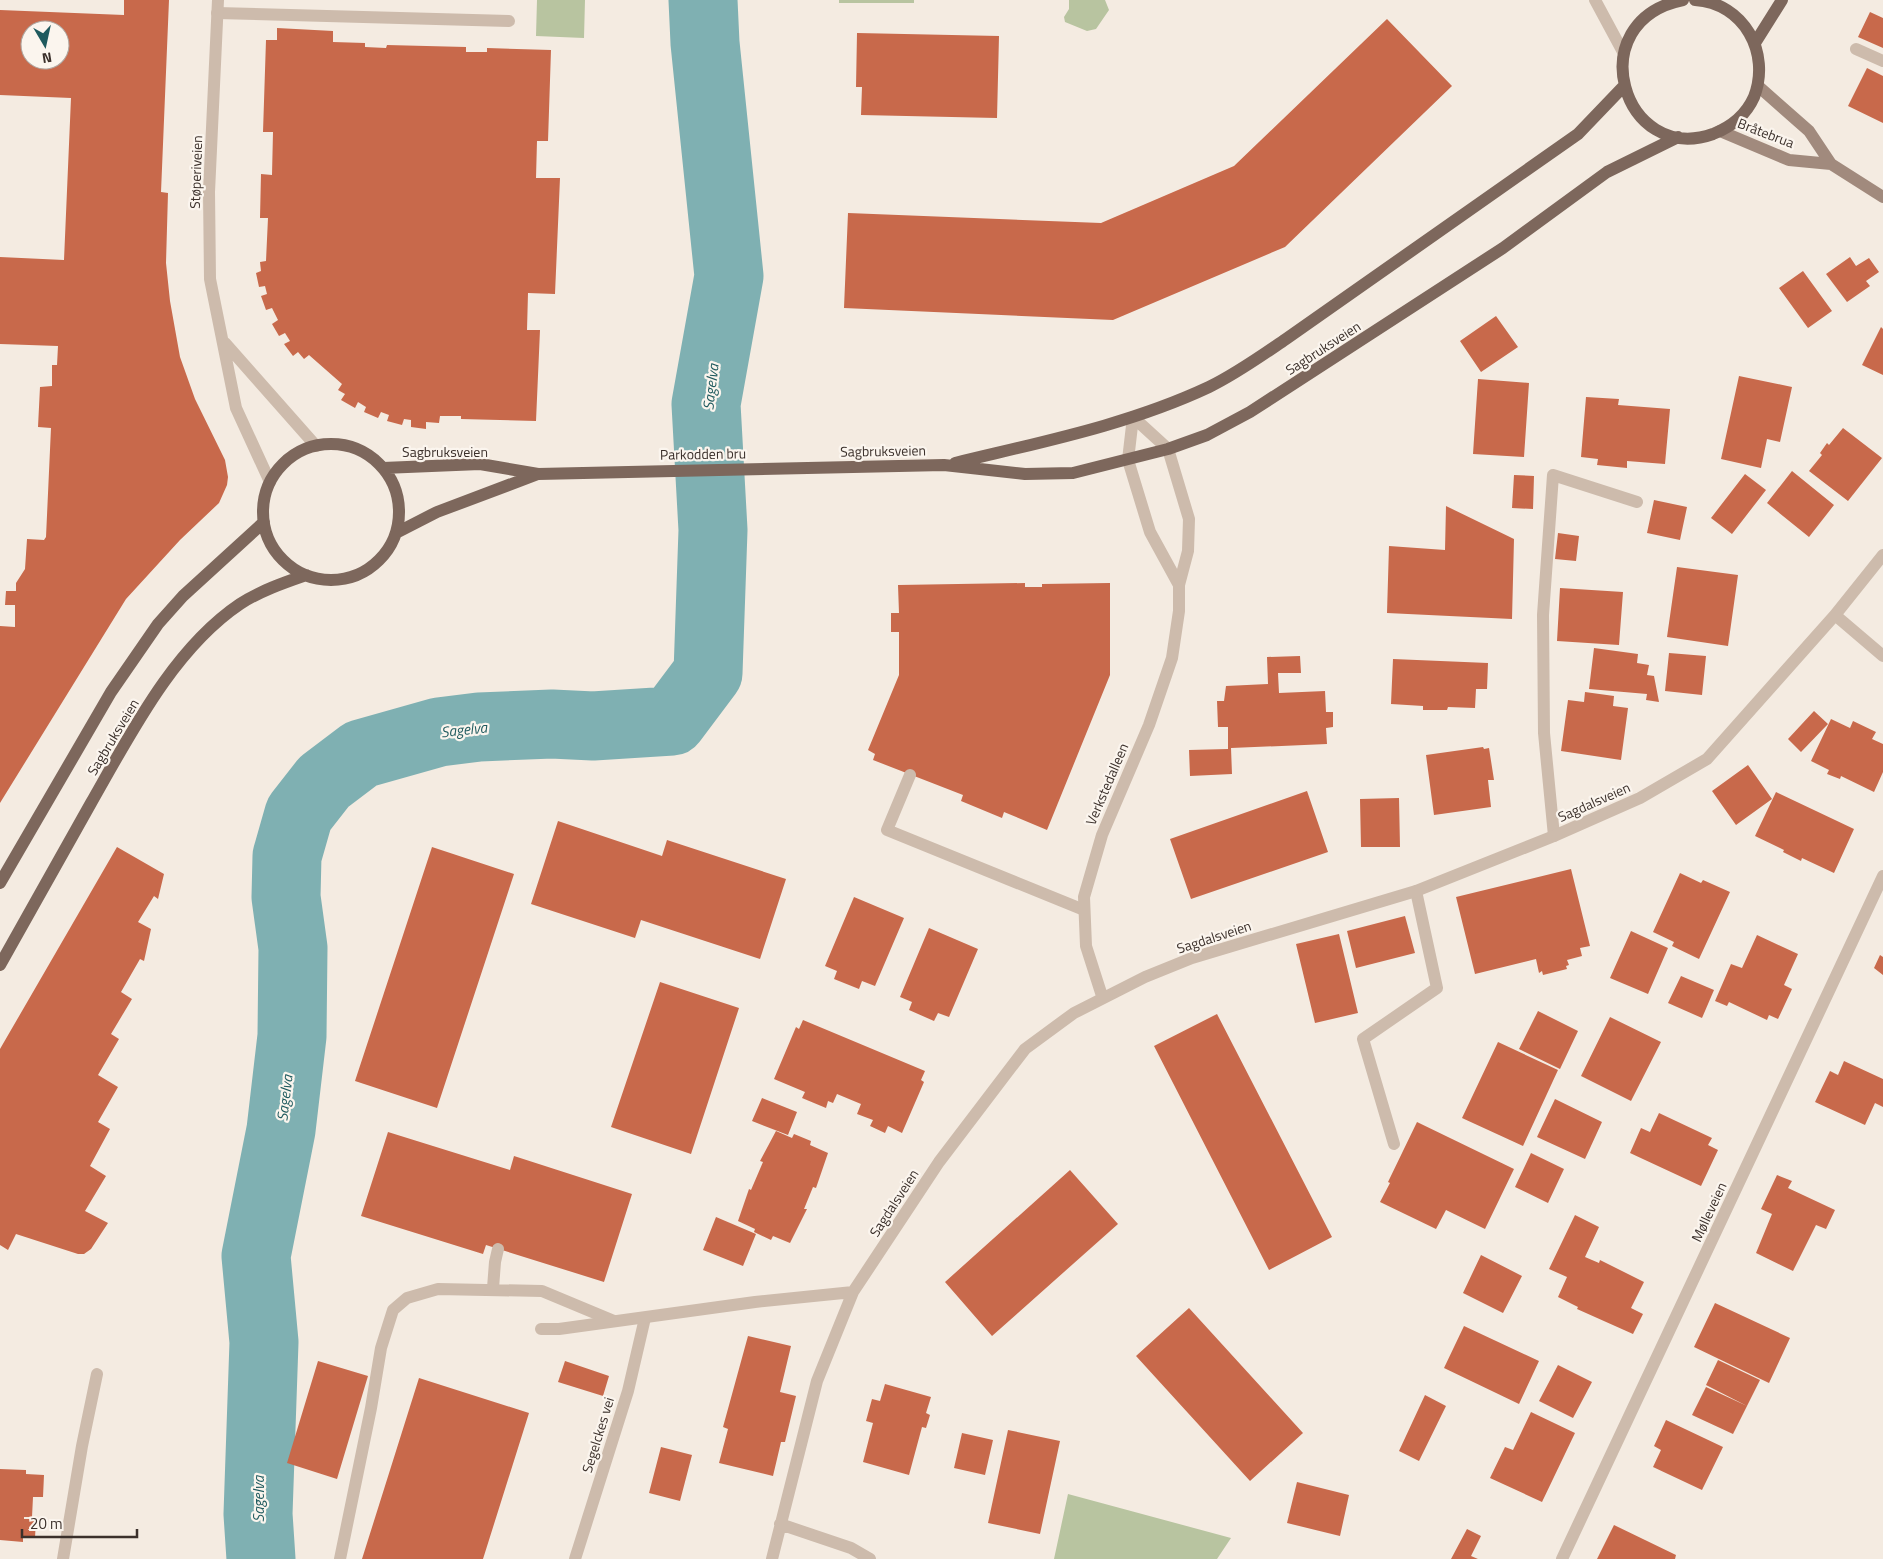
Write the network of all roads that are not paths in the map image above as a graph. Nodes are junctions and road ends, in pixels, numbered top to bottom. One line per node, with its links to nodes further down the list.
1 (218, 0): 8 (street, Støperiveien)
2 (1595, 0): 12 (street)
3 (1683, 0): 7 (main road)
4 (1695, 0): 5 (main road)
5 (1704, 0): 10 (main road)
6 (1782, 0): 10 (main road)
7 (1667, 1): 12 (main road)
8 (217, 13): 9 (street); 20 (street, Støperiveien)
9 (509, 21)
10 (1755, 43): 15 (main road)
11 (1856, 49): 13 (street)
12 (1623, 52): 14 (main road)
13 (1883, 61)
14 (1624, 86): 17 (main road); 21 (main road, Sagbruksveien)
15 (1758, 86): 16 (main road); 18 (main road, Bråtebrua)
16 (1720, 131): 17 (main road); 18 (main road, Bråtebrua)
17 (1678, 137): 23 (main road, Sagbruksveien)
18 (1831, 164): 19 (main road, Bråtebrua)
19 (1883, 197)
20 (225, 343): 22 (street, Støperiveien); 30 (street, Støperiveien)
21 (1133, 417): 23 (street); 24 (street, Verkstedalleen); 25 (main road, Sagbruksveien)
22 (316, 446): 27 (main road); 30 (main road)
23 (1168, 449): 24 (main road, Sagbruksveien); 36 (street, Verkstedalleen)
24 (1128, 460): 25 (main road, Sagbruksveien); 36 (street, Verkstedalleen)
25 (944, 465): 26 (main road, Sagbruksveien)
26 (822, 467): 28 (main road, Parkodden bru)
27 (382, 468): 29 (main road, Sagbruksveien); 33 (main road)
28 (584, 472): 29 (main road, Sagbruksveien)
29 (538, 474): 33 (main road, Sagbruksveien)
30 (270, 482): 32 (main road)
31 (1637, 502): 40 (street)
32 (264, 522): 35 (main road); 42 (main road, Sagbruksveien)
33 (396, 533): 35 (main road)
34 (1883, 555): 37 (street, Sagdalsveien)
35 (306, 575): 45 (main road, Sagbruksveien)
36 (1179, 585): 44 (street, Verkstedalleen)
37 (1835, 615): 38 (street); 40 (street, Sagdalsveien)
38 (1883, 656)
39 (910, 775): 44 (street)
40 (1554, 836): 43 (street, Sagdalsveien)
41 (1883, 876): 61 (street, Mølleveien)
42 (0, 883)
43 (1416, 891): 46 (street, Sagdalsveien); 47 (street)
44 (1084, 910): 46 (street, Verkstedalleen)
45 (0, 966)
46 (1102, 996): 50 (street, Sagdalsveien)
47 (1394, 1144)
48 (498, 1249): 49 (street)
49 (493, 1288): 52 (street); 57 (street)
50 (853, 1292): 51 (street); 55 (street, Sagdalsveien)
51 (645, 1318): 52 (street); 58 (street, Segelckes vei)
52 (614, 1320): 53 (street)
53 (541, 1329)
54 (97, 1374): 56 (street)
55 (780, 1524): 59 (street, Sagdalsveien); 60 (street)
56 (63, 1559)
57 (340, 1559)
58 (575, 1559)
59 (772, 1559)
60 (870, 1559)
61 (1562, 1559)

